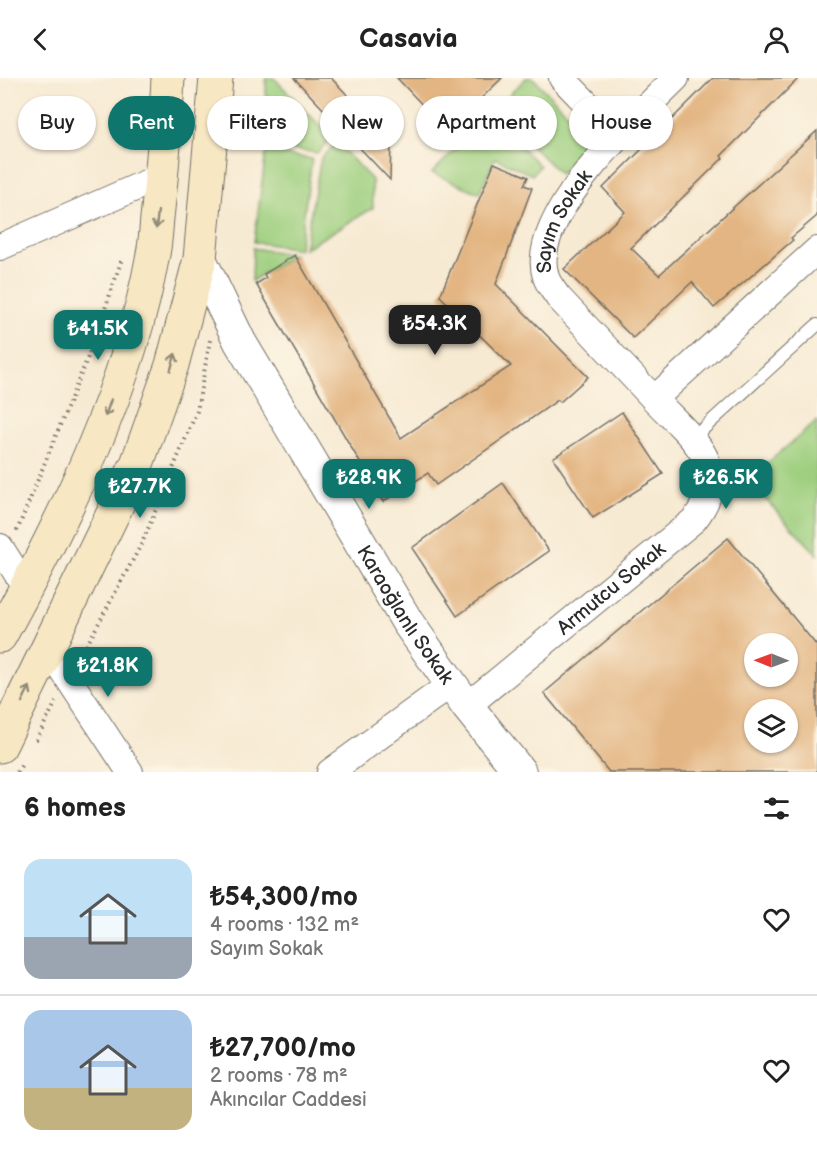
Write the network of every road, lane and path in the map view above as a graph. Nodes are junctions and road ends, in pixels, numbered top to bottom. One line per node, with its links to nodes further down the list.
1 (168, 78): 8 (main road)
2 (216, 78): 12 (main road)
3 (562, 78): 5 (street)
4 (676, 78): 6 (street, Sayım Sokak)
5 (579, 96)
6 (658, 96)
7 (606, 150): 14 (street, Sayım Sokak)
8 (162, 176): 9 (street); 17 (main road, one-way to 17)
9 (0, 247)
10 (817, 250): 14 (street)
11 (125, 251): 16 (path)
12 (200, 259): 19 (main road, one-way to 12); 20 (street, Karaoğlanlı Sokak)
13 (817, 325): 15 (lane)
14 (654, 399): 15 (street, Armutcu Sokak)
15 (692, 439): 20 (street, Armutcu Sokak)
16 (3, 553): 17 (street)
17 (26, 588): 18 (main road)
18 (0, 636)
19 (48, 648): 21 (main road, one-way to 19); 22 (street)
20 (459, 695): 23 (street, Armutcu Sokak); 24 (street, Karaoğlanlı Sokak)
21 (0, 746)
22 (130, 772)
23 (330, 772)
24 (520, 772)

